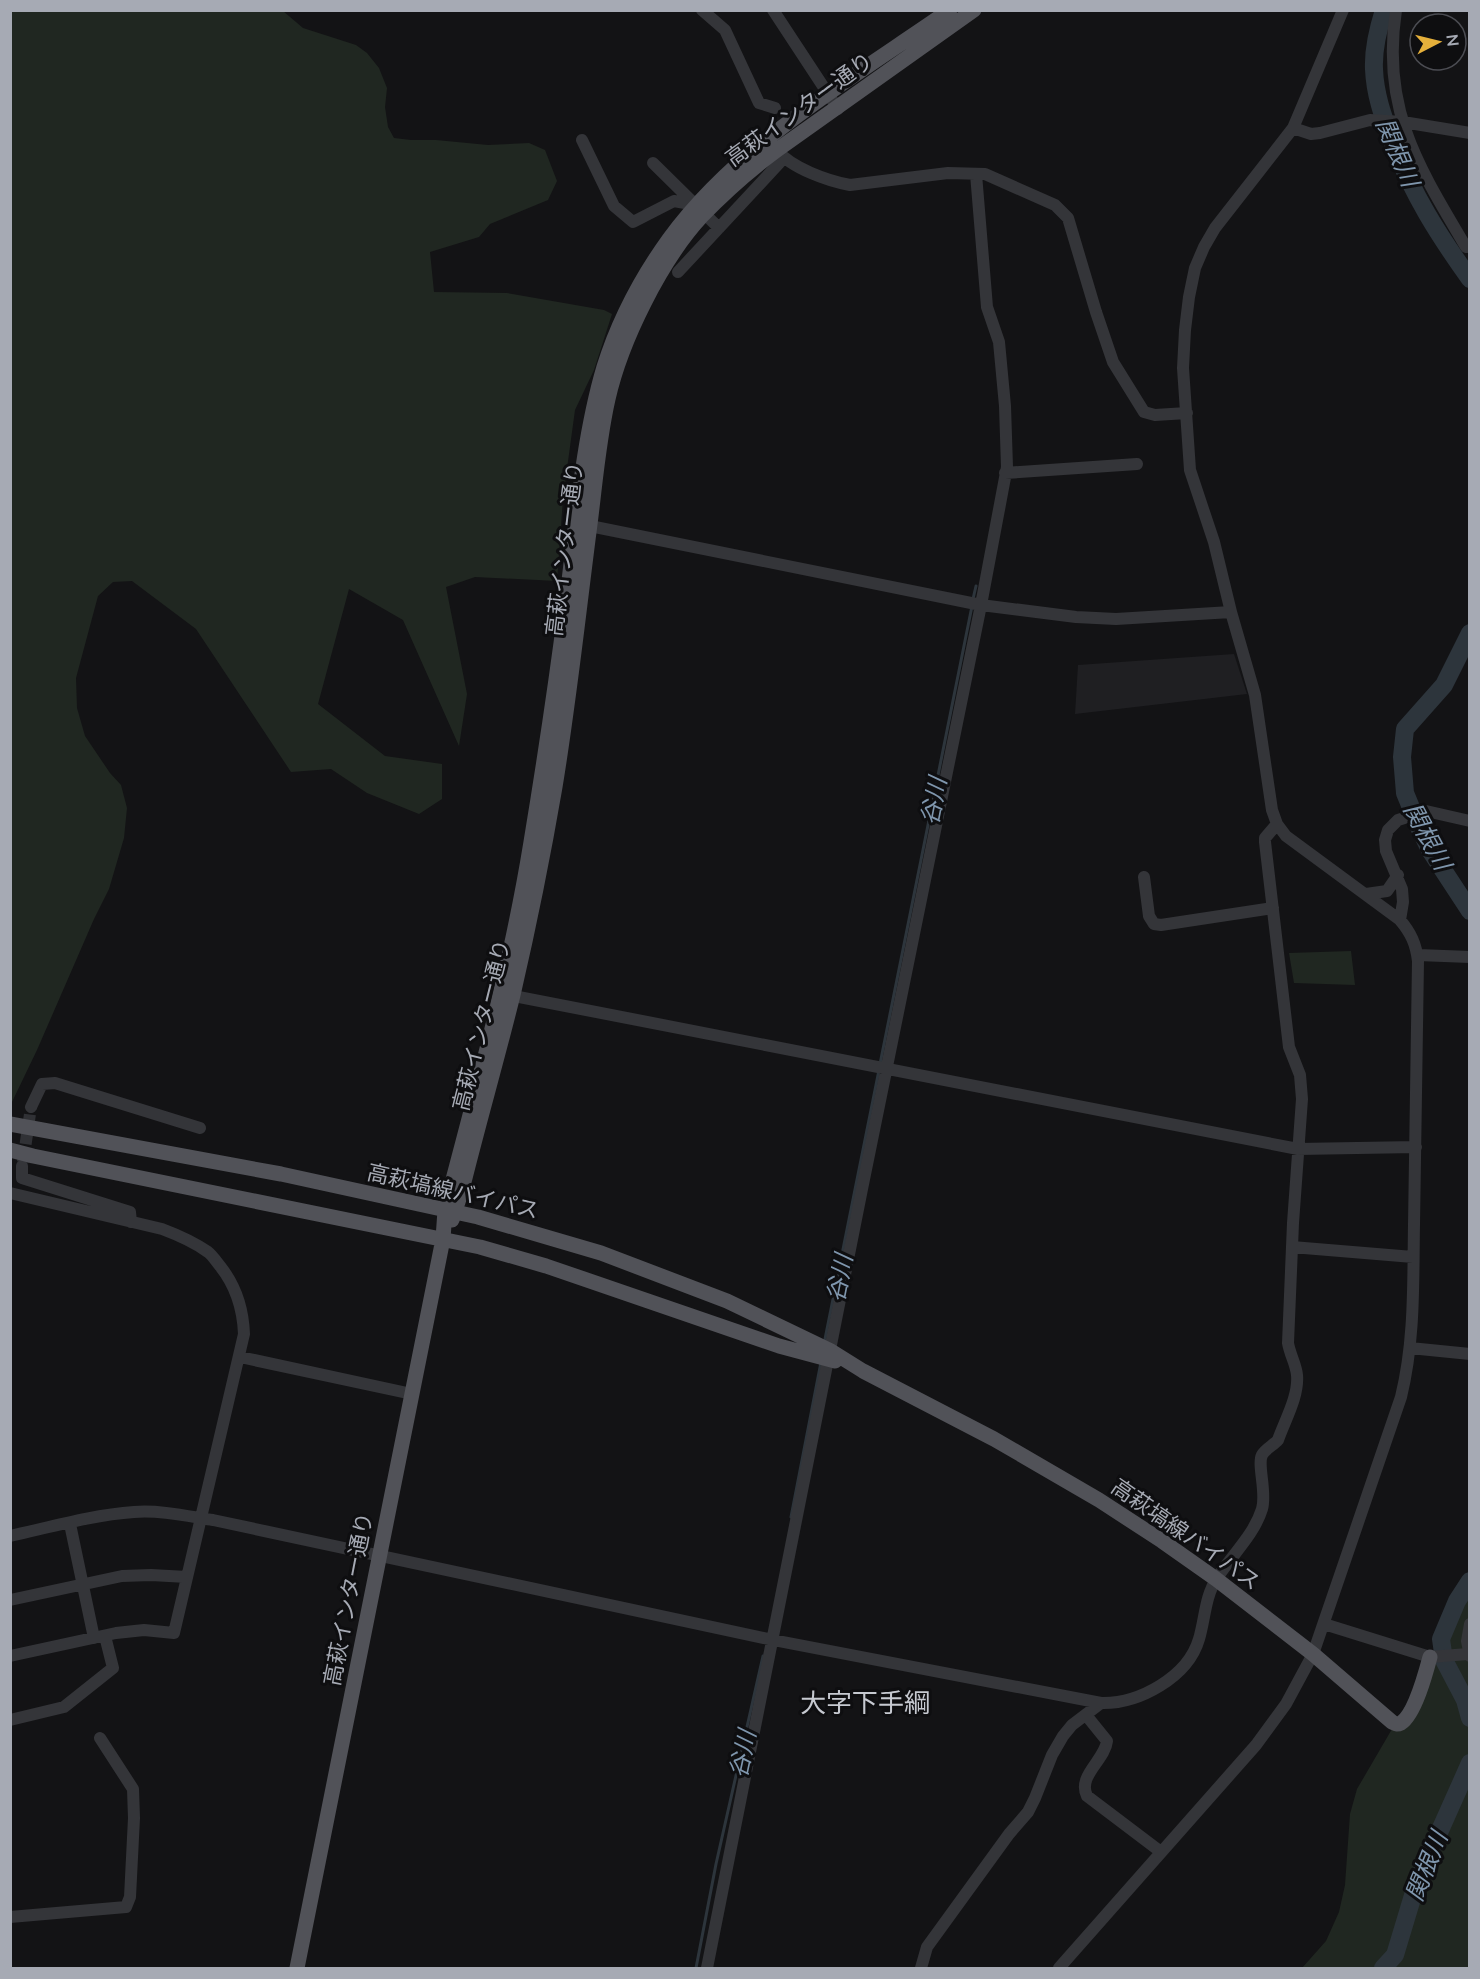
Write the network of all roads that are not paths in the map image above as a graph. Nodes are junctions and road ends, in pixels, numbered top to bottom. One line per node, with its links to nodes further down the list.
1 (702, 10): 8 (street)
2 (773, 10): 7 (street)
3 (950, 10): 7 (main road, 高萩インター通り)
4 (974, 10): 9 (main road, 高萩インター通り)
5 (1343, 10): 11 (street)
6 (1396, 10): 10 (street)
7 (829, 94): 9 (street); 17 (main road, 高萩インター通り)
8 (775, 108)
9 (838, 109): 14 (main road, 高萩インター通り)
10 (1403, 122): 11 (street); 12 (street); 19 (street)
11 (1293, 128): 21 (street)
12 (1470, 133)
13 (582, 140): 17 (street)
14 (780, 154): 16 (street); 17 (main road, 高萩インター通り); 18 (street)
15 (653, 163): 17 (street)
16 (976, 174): 21 (street); 23 (street)
17 (701, 209): 18 (street); 24 (main road, 高萩インター通り); 36 (main road, 高萩インター通り)
18 (719, 228): 20 (street)
19 (1466, 247)
20 (678, 272)
21 (1187, 413): 26 (street)
22 (1137, 464): 23 (street)
23 (1005, 473): 25 (street)
24 (590, 525): 25 (street); 36 (main road, 高萩インター通り)
25 (981, 605): 26 (street); 37 (street)
26 (1231, 612): 28 (street)
27 (1470, 821): 29 (street)
28 (1277, 824): 31 (street); 32 (street)
29 (1398, 875): 31 (street); 33 (street)
30 (1144, 877): 32 (street)
31 (1366, 894): 33 (street)
32 (1273, 908): 42 (street)
33 (1400, 920): 34 (street)
34 (1418, 955): 35 (street); 41 (street)
35 (1470, 957)
36 (506, 994): 37 (street); 46 (main road, 高萩インター通り)
37 (887, 1069): 42 (street); 53 (street)
38 (32, 1107): 40 (street)
39 (10, 1124): 46 (main road, 高萩塙線バイパス)
40 (200, 1128)
41 (1416, 1147): 42 (street); 50 (street)
42 (1298, 1149): 49 (street)
43 (10, 1150): 48 (main road, 高萩塙線バイパス)
44 (22, 1166): 47 (street)
45 (10, 1193): 47 (street)
46 (450, 1211): 48 (main road, 高萩インター通り); 53 (main road, 高萩塙線バイパス)
47 (131, 1222): 54 (street)
48 (443, 1239): 53 (main road, 高萩塙線バイパス); 55 (main road, 高萩インター通り)
49 (1292, 1247): 50 (street); 61 (street)
50 (1413, 1257): 51 (street)
51 (1410, 1348): 52 (street); 64 (street)
52 (1470, 1354)
53 (830, 1355): 61 (main road, 高萩塙線バイパス); 67 (street)
54 (240, 1357): 55 (street); 56 (street)
55 (412, 1394): 59 (main road, 高萩インター通り)
56 (201, 1518): 57 (street); 59 (street); 60 (street)
57 (69, 1524): 58 (street); 62 (street)
58 (10, 1536)
59 (380, 1556): 67 (street); 78 (main road, 高萩インター通り)
60 (187, 1577): 62 (street); 66 (street)
61 (1216, 1579): 68 (main road, 高萩塙線バイパス); 72 (street)
62 (83, 1584): 63 (street); 66 (street)
63 (10, 1600)
64 (1324, 1624): 68 (street); 71 (street)
65 (1470, 1624): 69 (street)
66 (100, 1637): 70 (street); 74 (street)
67 (773, 1640): 72 (street); 79 (street)
68 (1313, 1654): 71 (main road, 高萩塙線バイパス); 76 (street)
69 (1466, 1655): 71 (street)
70 (10, 1656)
71 (1434, 1657)
72 (1101, 1702): 73 (street)
73 (1086, 1715): 76 (street); 80 (street)
74 (10, 1720)
75 (100, 1738): 77 (street)
76 (1161, 1852): 81 (street)
77 (10, 1917)
78 (297, 1968)
79 (707, 1968)
80 (921, 1968)
81 (1059, 1968)

